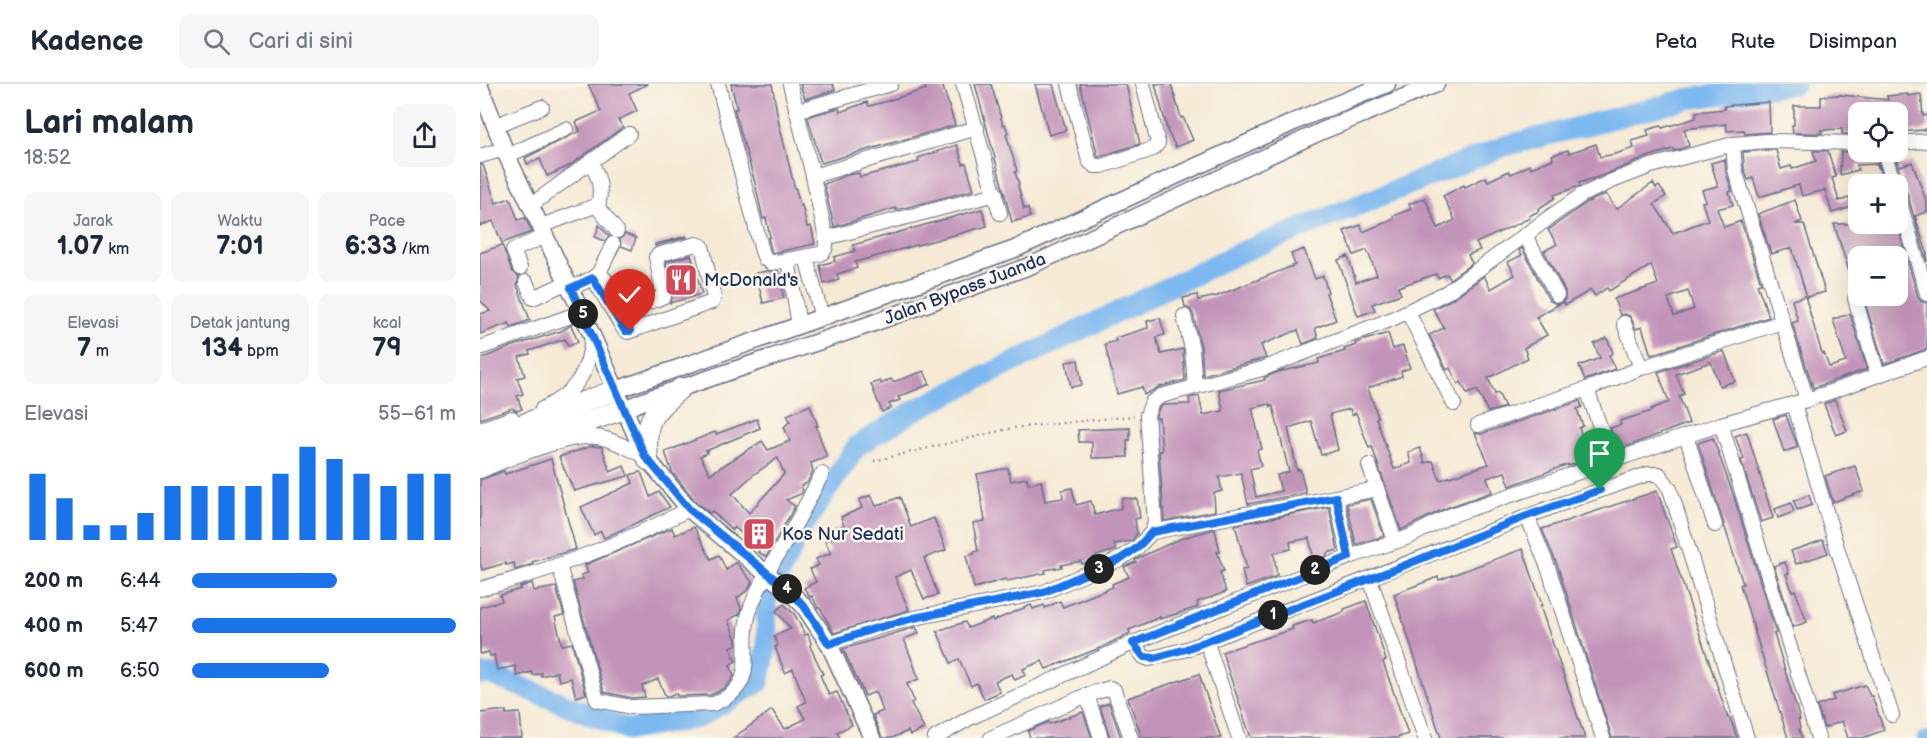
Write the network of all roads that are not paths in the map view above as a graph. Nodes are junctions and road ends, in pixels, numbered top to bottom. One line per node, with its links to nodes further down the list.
1 (718, 84): 33 (street)
2 (790, 84): 11 (street)
3 (891, 84): 11 (street)
4 (963, 84): 13 (street)
5 (1069, 84): 6 (street)
6 (1143, 84)
7 (1387, 84): 50 (main road, Jalan Bypass Juanda)
8 (1436, 84): 60 (main road, Jalan Bypass Juanda)
9 (481, 95): 12 (main road)
10 (542, 106): 12 (street)
11 (796, 111): 23 (street)
12 (494, 126): 20 (main road)
13 (977, 128): 23 (street); 24 (street)
14 (566, 129): 20 (street)
15 (629, 135): 22 (street)
16 (1927, 141): 17 (street)
17 (1908, 142)
18 (1848, 143): 19 (street)
19 (1733, 144): 30 (street); 51 (street)
20 (506, 153): 21 (street); 25 (main road)
21 (480, 156)
22 (591, 162): 25 (street); 26 (street)
23 (813, 176): 31 (street)
24 (996, 194): 27 (street); 31 (street)
25 (531, 205): 29 (main road)
26 (598, 208): 29 (street); 35 (street)
27 (1000, 213)
28 (1908, 230): 39 (street)
29 (543, 231): 34 (street); 37 (main road)
30 (1525, 235): 38 (street); 47 (street)
31 (826, 238): 32 (street)
32 (806, 257): 33 (street); 40 (street)
33 (788, 260): 43 (street)
34 (520, 268)
35 (596, 275): 37 (street); 42 (street); 46 (street)
36 (526, 282): 37 (street)
37 (569, 285): 45 (main road)
38 (1557, 294)
39 (1927, 294)
40 (816, 295): 43 (street); 50 (street)
41 (664, 296): 42 (street); 48 (street); 48 (street)
42 (626, 301): 46 (street)
43 (794, 301): 53 (street)
44 (1857, 306): 58 (street)
45 (582, 312): 54 (main road); 55 (street)
46 (614, 312): 48 (street)
47 (1408, 312): 59 (street); 64 (street)
48 (670, 316)
49 (1184, 316): 59 (street)
50 (822, 318): 53 (main road, Jalan Bypass Juanda)
51 (1782, 322): 57 (street); 63 (street)
52 (1624, 323): 57 (street)
53 (799, 325): 62 (main road, Jalan Bypass Juanda)
54 (592, 335): 62 (main road); 68 (street)
55 (480, 348)
56 (1927, 358): 58 (street)
57 (1641, 368): 61 (street)
58 (1878, 375): 63 (street)
59 (1195, 386): 82 (street)
60 (681, 388): 65 (main road, Jalan Bypass Juanda); 71 (highway)
61 (1587, 388): 67 (street); 73 (street)
62 (616, 390): 65 (main road); 70 (highway, Jalan Bypass Juanda)
63 (1800, 402): 66 (street); 93 (street)
64 (1454, 404)
65 (624, 409): 71 (main road); 72 (highway, Jalan Bypass Juanda)
66 (1721, 424): 69 (street); 104 (street)
67 (1478, 425)
68 (480, 429)
69 (1686, 436): 73 (street); 81 (street)
70 (480, 440)
71 (647, 458): 75 (street); 79 (main road)
72 (480, 459)
73 (1612, 462): 83 (street)
74 (1369, 465): 77 (street)
75 (480, 471)
76 (822, 474): 86 (street)
77 (1377, 489): 78 (street); 83 (street)
78 (1336, 497): 82 (street); 84 (street)
79 (689, 509): 85 (street); 86 (main road)
80 (1527, 516): 87 (street); 102 (street); 103 (street)
81 (1715, 525)
82 (1152, 532): 91 (street)
83 (1395, 541): 84 (street)
84 (1349, 557): 90 (street)
85 (559, 565): 86 (street); 88 (street)
86 (768, 575): 91 (main road)
87 (1370, 579): 89 (street); 101 (street)
88 (480, 590)
89 (1206, 640): 90 (street); 100 (street)
90 (1133, 643): 96 (street)
91 (829, 644): 95 (main road)
92 (1087, 695): 94 (street); 98 (street); 99 (street)
93 (1892, 715)
94 (1019, 732): 97 (street)
95 (872, 738)
96 (935, 738)
97 (991, 738)
98 (1101, 738)
99 (1131, 738)
100 (1239, 738)
101 (1425, 738)
102 (1603, 738)
103 (1747, 738)
104 (1818, 738)

